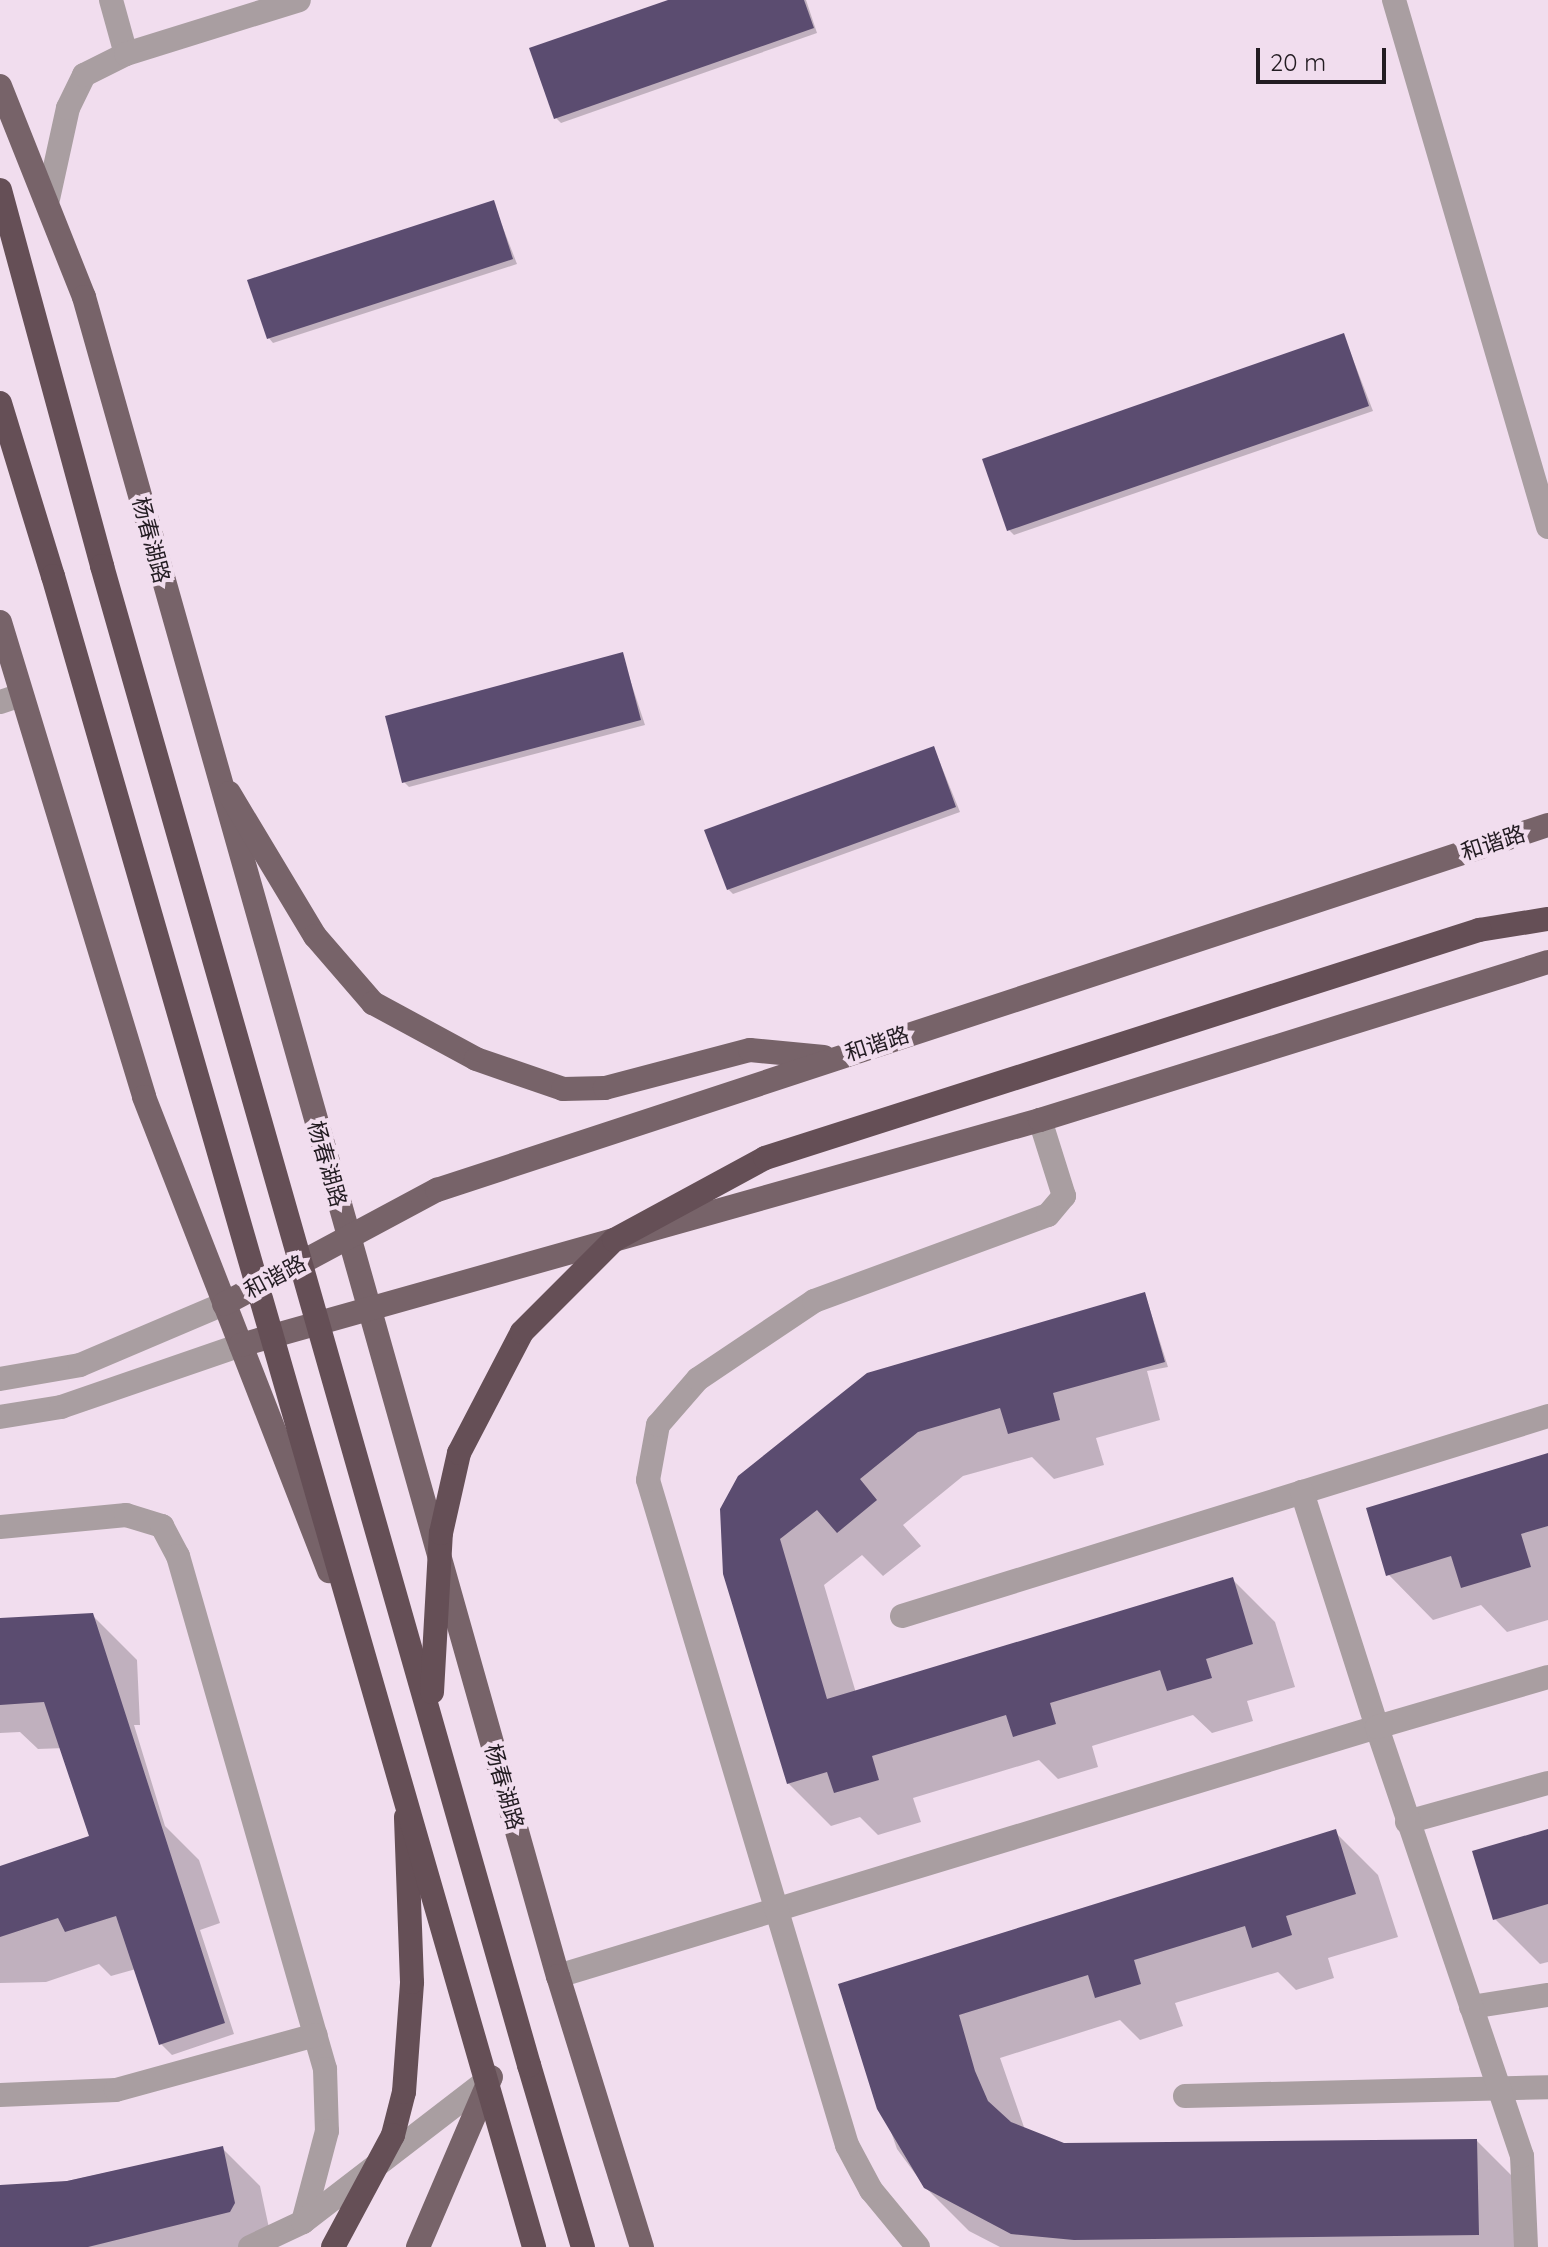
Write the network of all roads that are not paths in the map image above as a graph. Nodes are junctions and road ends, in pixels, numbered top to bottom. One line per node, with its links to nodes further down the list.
1 (111, 0): 4 (street)
2 (299, 0): 4 (street)
3 (1394, 0): 9 (street)
4 (126, 54): 7 (street)
5 (0, 86): 7 (main road, 杨春湖路)
6 (0, 190): 30 (highway, bridge)
7 (48, 199): 13 (main road, 杨春湖路)
8 (0, 403): 33 (highway, bridge)
9 (1548, 527)
10 (0, 622): 11 (main road)
11 (7, 670): 12 (main road)
12 (11, 698): 20 (main road)
13 (213, 767): 17 (main road); 19 (main road, 杨春湖路)
14 (1548, 825): 17 (main road, 和谐路)
15 (1548, 919): 30 (highway, bridge)
16 (1548, 962): 18 (main road)
17 (835, 1058): 19 (main road, 和谐路)
18 (1040, 1120): 21 (main road); 35 (street)
19 (349, 1238): 20 (main road, 和谐路); 21 (main road, 杨春湖路)
20 (224, 1304): 22 (main road); 23 (street)
21 (369, 1312): 22 (main road); 36 (main road, 杨春湖路)
22 (241, 1345): 25 (street); 50 (main road)
23 (0, 1379)
24 (1548, 1416): 26 (street)
25 (0, 1417)
26 (1302, 1492): 28 (street); 31 (street)
27 (0, 1527): 39 (street)
28 (902, 1616)
29 (1548, 1677): 31 (street)
30 (431, 1714): 51 (highway, bridge)
31 (1377, 1727): 34 (street); 35 (street)
32 (1548, 1783): 34 (street)
33 (406, 1811): 47 (highway, bridge); 49 (highway, bridge)
34 (1407, 1822): 38 (street)
35 (775, 1910): 36 (street); 53 (street)
36 (558, 1976): 52 (main road, 杨春湖路)
37 (1548, 1995): 38 (street)
38 (1471, 2007): 42 (street)
39 (316, 2035): 43 (street); 45 (street)
40 (491, 2077): 45 (street); 48 (main road)
41 (1548, 2087): 42 (street)
42 (1503, 2092): 44 (street); 54 (street)
43 (0, 2095)
44 (1185, 2096)
45 (303, 2222): 46 (street)
46 (250, 2247)
47 (333, 2247)
48 (418, 2247)
49 (534, 2247)
50 (545, 2247)
51 (583, 2247)
52 (642, 2247)
53 (918, 2247)
54 (1526, 2247)

